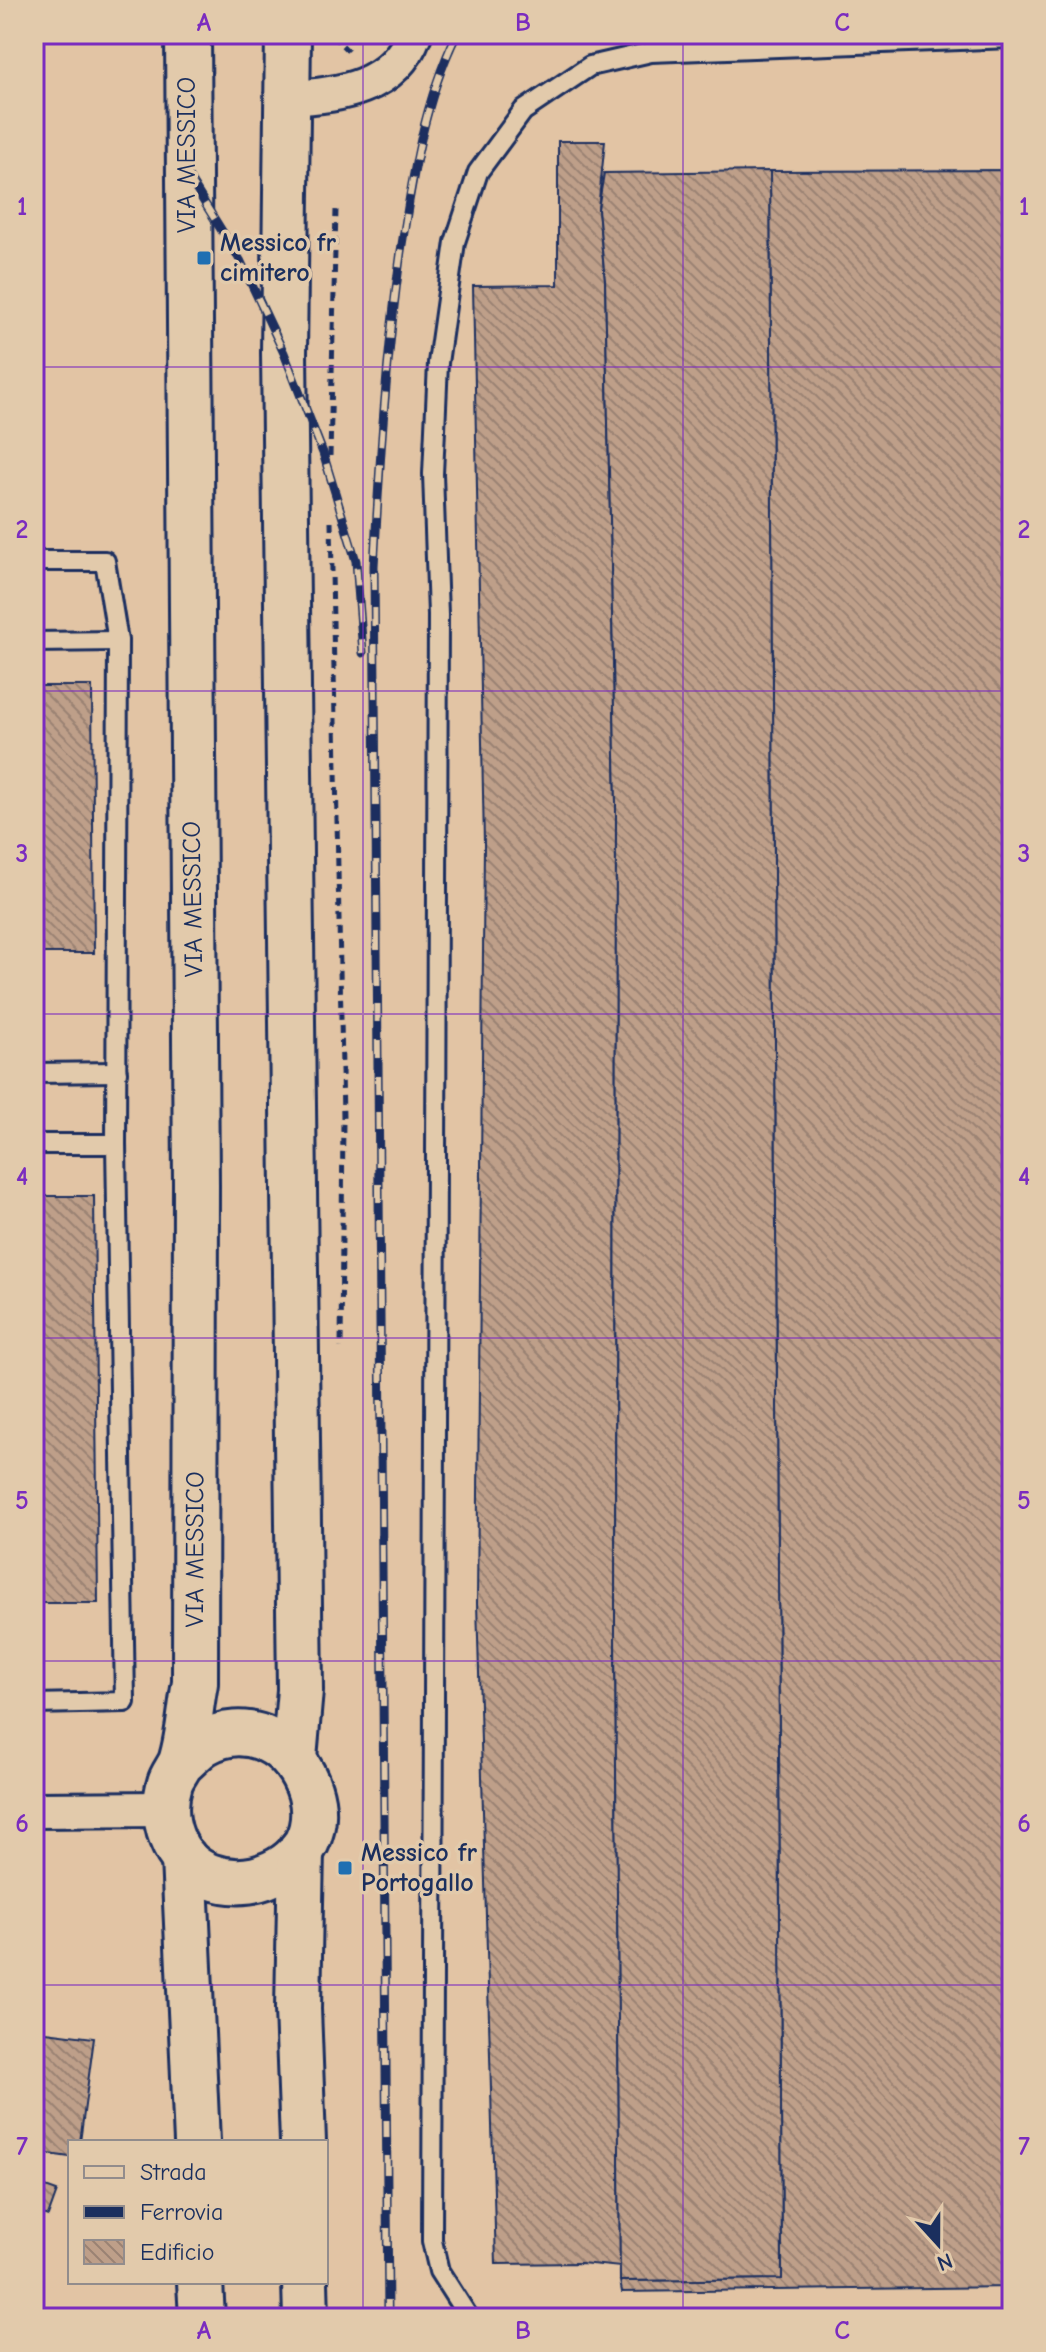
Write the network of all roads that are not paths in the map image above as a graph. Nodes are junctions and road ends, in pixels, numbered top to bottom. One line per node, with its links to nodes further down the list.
1 (188, 34): 15 (street, VIA MESSICO)
2 (288, 34): 5 (street)
3 (414, 34): 5 (street)
4 (1012, 38): 26 (lane)
5 (287, 98): 14 (street)
6 (34, 561): 7 (lane)
7 (118, 641): 8 (lane); 9 (lane)
8 (34, 642)
9 (117, 1072): 10 (lane); 12 (lane)
10 (34, 1073)
11 (34, 1144): 12 (lane)
12 (116, 1144): 13 (lane)
13 (34, 1704)
14 (294, 1758): 15 (street); 18 (street)
15 (181, 1763): 16 (street, VIA MESSICO)
16 (164, 1809): 17 (street); 19 (street)
17 (34, 1810)
18 (301, 1850): 19 (street); 21 (street)
19 (184, 1858): 20 (street)
20 (197, 2140)
21 (303, 2140)
22 (200, 2284): 24 (street)
23 (305, 2284): 25 (street)
24 (202, 2318)
25 (306, 2318)
26 (469, 2318)

